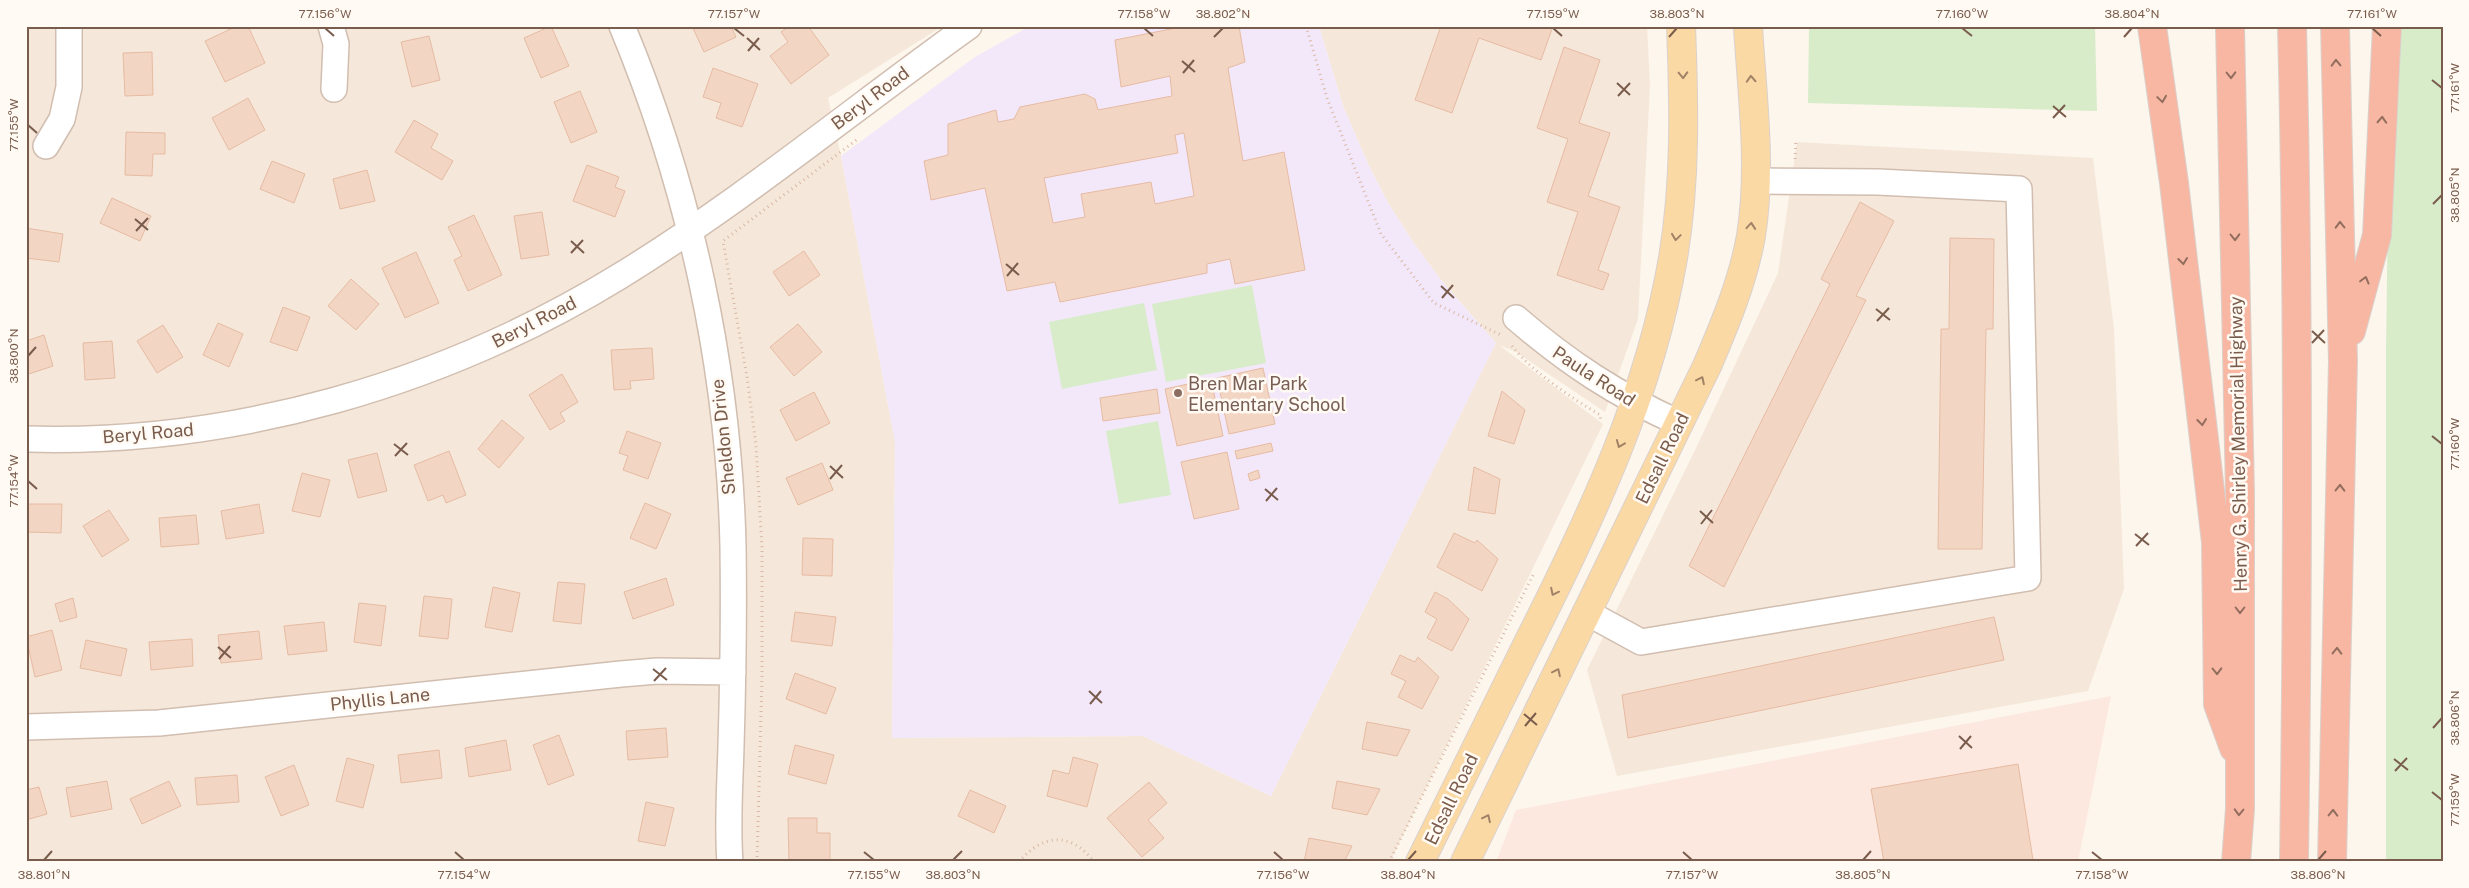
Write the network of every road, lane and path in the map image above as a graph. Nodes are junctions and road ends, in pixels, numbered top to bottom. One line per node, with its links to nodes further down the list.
1 (69, 26): 16 (street)
2 (331, 26): 13 (street)
3 (622, 26): 19 (street, Sheldon Drive)
4 (969, 26): 19 (street, Beryl Road)
5 (1306, 26): 20 (path)
6 (1681, 26): 23 (main road, Edsall Road, one-way to 23)
7 (1748, 26): 18 (main road, Edsall Road, one-way to 7)
8 (2152, 26): 31 (highway, one-way to 31)
9 (2230, 26): 31 (highway, Henry G. Shirley Memorial Highway, one-way to 31)
10 (2292, 26): 40 (highway)
11 (2335, 26): 22 (highway, one-way to 11)
12 (2387, 26): 22 (highway, one-way to 12)
13 (334, 89)
14 (862, 136): 33 (path)
15 (1796, 140): 17 (path)
16 (46, 146)
17 (1795, 162)
18 (1756, 182): 25 (main road, Edsall Road, one-way to 18); 28 (street)
19 (690, 232): 26 (street, Beryl Road); 29 (street, Sheldon Drive)
20 (1511, 328): 23 (street, Paula Road)
21 (1511, 345): 24 (path)
22 (2343, 361): 41 (highway, one-way to 22)
23 (1635, 404): 25 (street, Paula Road); 37 (main road, Edsall Road, one-way to 37)
24 (1602, 423)
25 (1679, 423): 28 (main road, Edsall Road)
26 (26, 439)
27 (1534, 573): 36 (path)
28 (1586, 612): 38 (main road, Edsall Road, one-way to 28)
29 (733, 672): 30 (street, Phyllis Lane); 32 (street, Sheldon Drive)
30 (26, 727)
31 (2240, 763): 39 (highway, Henry G. Shirley Memorial Highway, one-way to 39)
32 (730, 862)
33 (757, 862)
34 (1019, 862): 35 (path)
35 (1094, 862)
36 (1389, 862)
37 (1420, 862)
38 (1465, 862)
39 (2236, 862)
40 (2294, 862)
41 (2332, 862)

